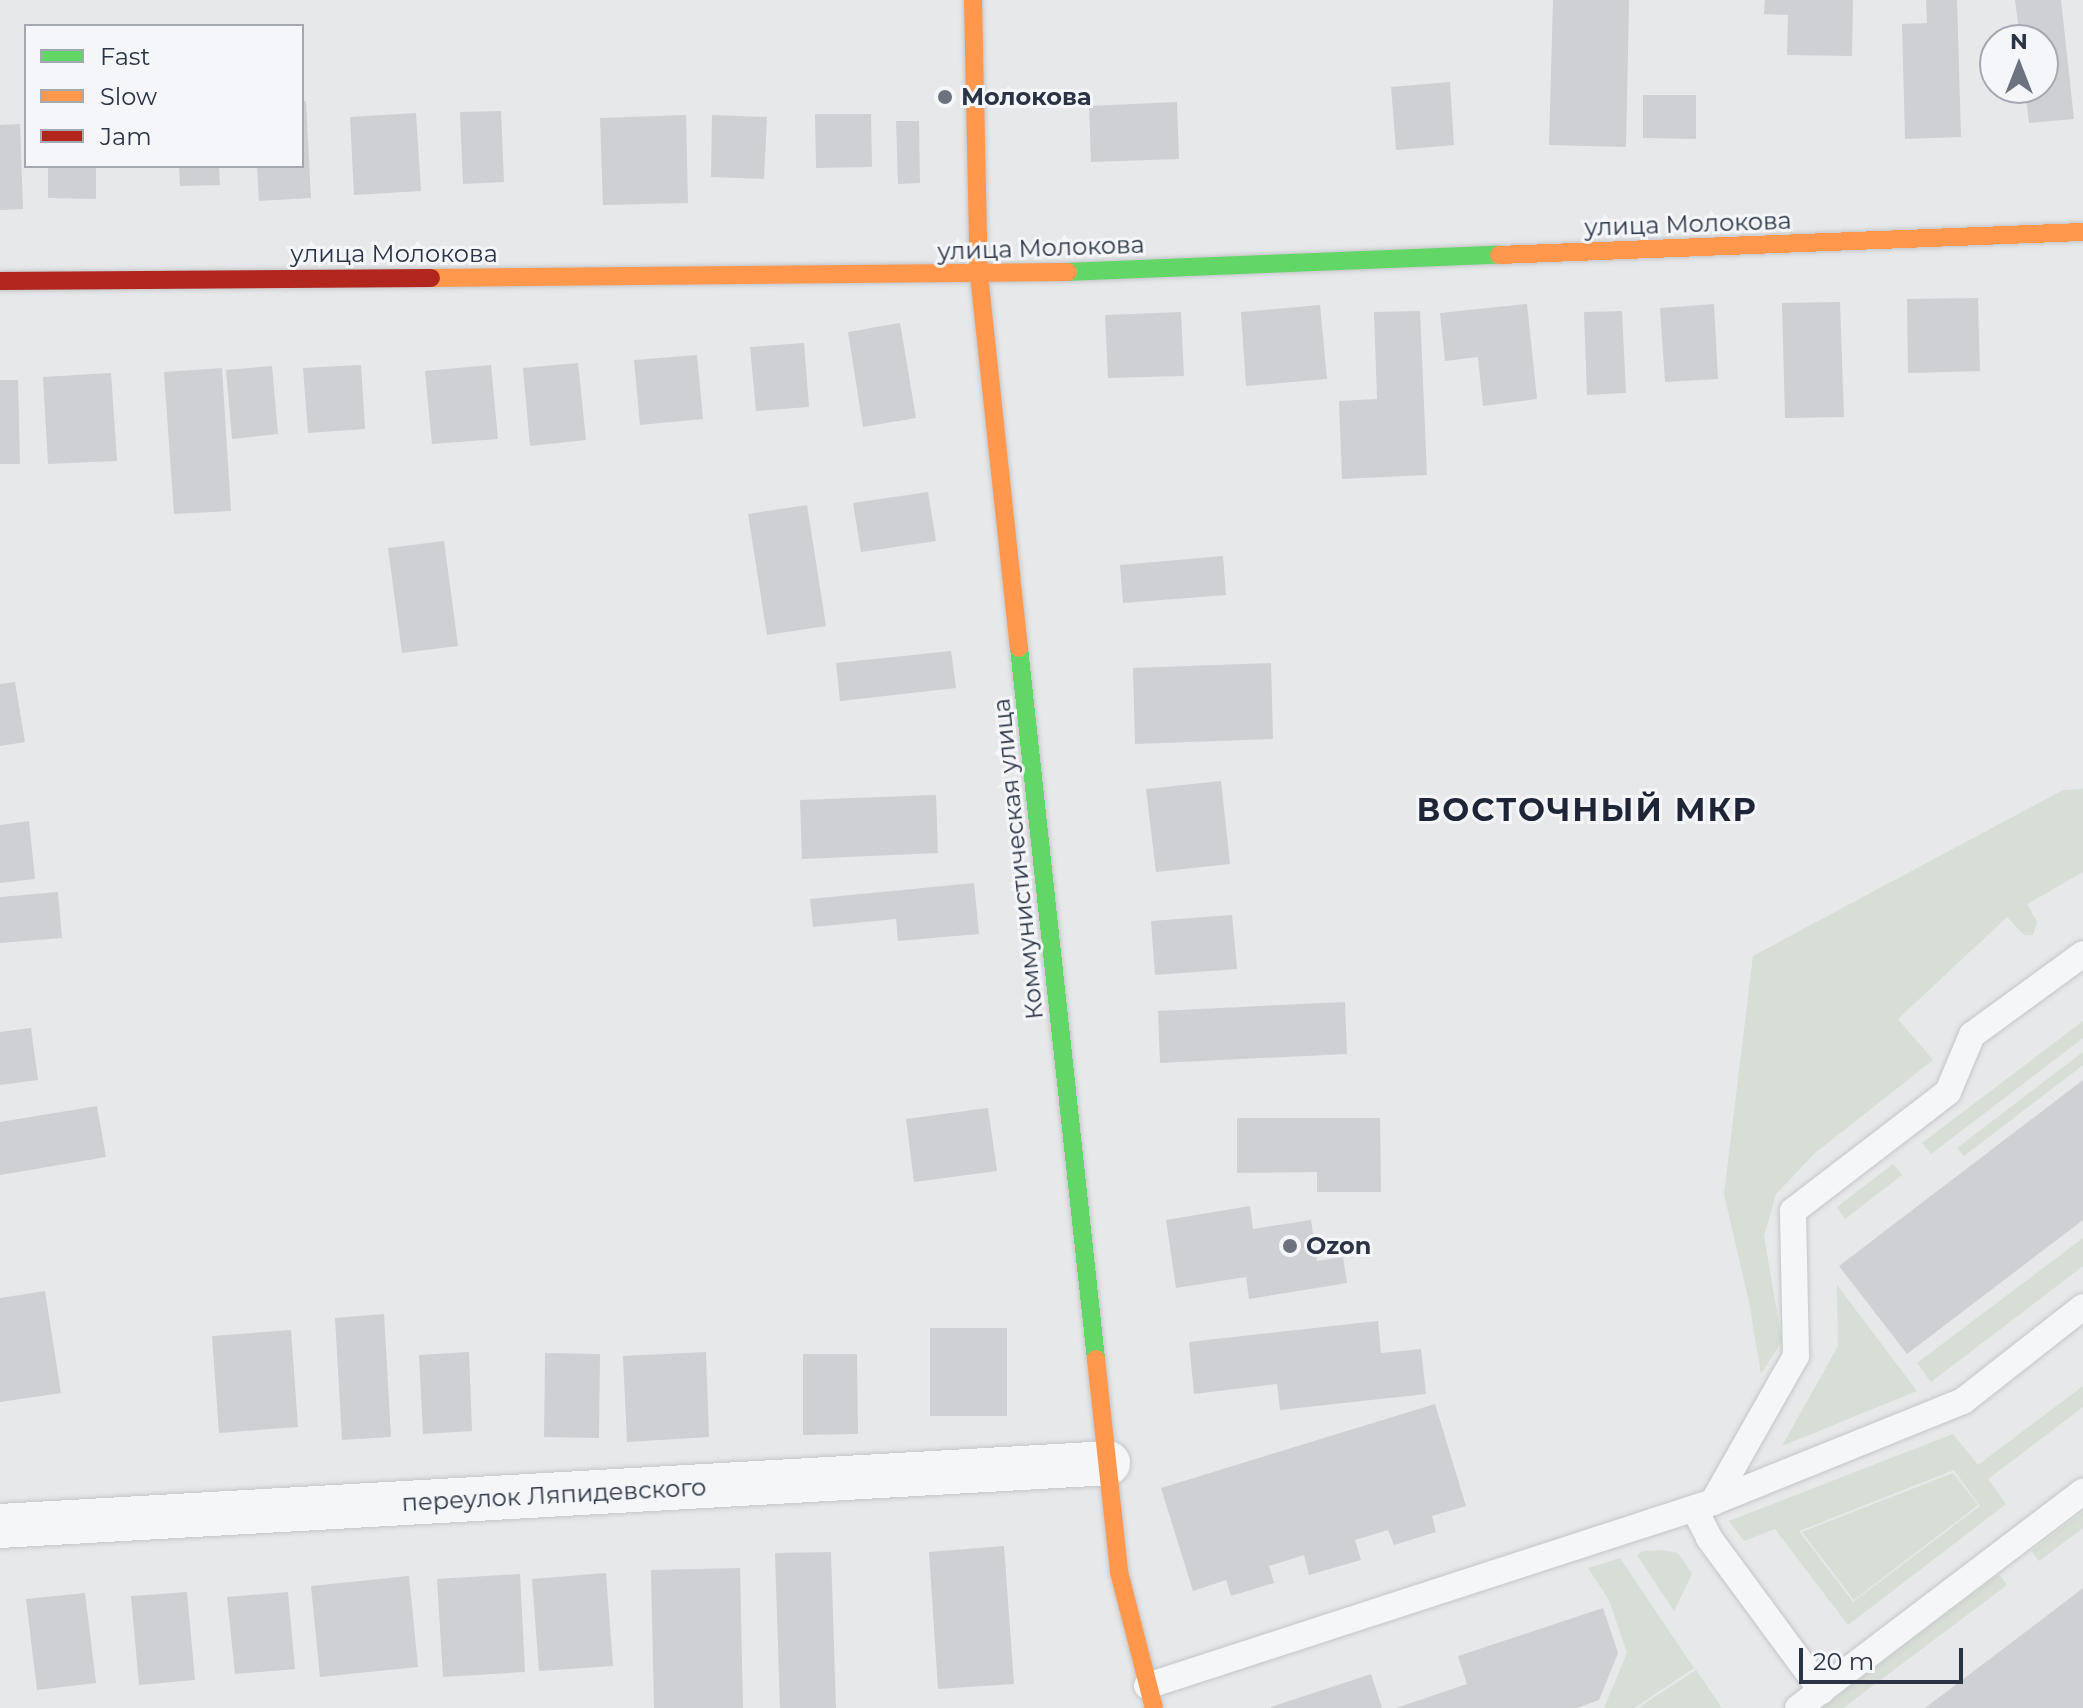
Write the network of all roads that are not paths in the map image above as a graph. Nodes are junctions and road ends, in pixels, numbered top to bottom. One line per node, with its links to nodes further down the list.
1 (973, 0): 3 (street, Коммунистическая улица)
2 (2083, 232): 3 (street, улица Молокова)
3 (979, 275): 4 (street, улица Молокова); 7 (street, Коммунистическая улица)
4 (0, 281)
5 (2083, 954): 9 (lane)
6 (2083, 1307): 9 (lane)
7 (1108, 1463): 10 (street, переулок Ляпидевского); 12 (street, Коммунистическая улица)
8 (2083, 1492): 11 (lane)
9 (1704, 1506): 11 (lane); 12 (lane)
10 (0, 1526)
11 (1822, 1691): 13 (lane)
12 (1150, 1697)
13 (1798, 1708)

